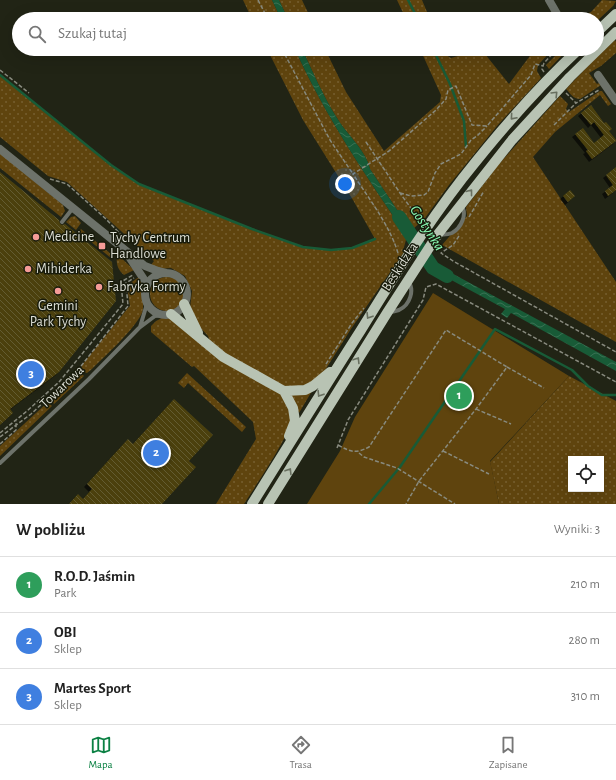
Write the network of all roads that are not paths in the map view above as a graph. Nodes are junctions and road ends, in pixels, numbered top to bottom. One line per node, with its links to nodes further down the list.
1 (549, 0): 2 (street)
2 (556, 12)
3 (614, 14): 4 (main road)
4 (604, 25)
5 (616, 32): 6 (main road, Beskidzka, one-way to 5)
6 (604, 44)
7 (571, 56): 21 (main road, Beskidzka, one-way to 21)
8 (591, 56): 26 (main road, Beskidzka, one-way to 8)
9 (598, 75): 10 (street)
10 (616, 101)
11 (0, 149): 12 (street, Towarowa)
12 (73, 208): 13 (lane); 14 (street, Towarowa)
13 (62, 222)
14 (125, 249): 15 (street, Towarowa); 16 (street, Towarowa)
15 (166, 274): 16 (street); 17 (street)
16 (146, 293): 18 (street); 19 (lane, Towarowa)
17 (184, 304): 18 (street); 20 (main road)
18 (167, 315): 19 (lane, Towarowa); 20 (main road)
19 (139, 328): 24 (lane, Towarowa)
20 (201, 338): 22 (main road)
21 (341, 361): 22 (main road); 23 (main road, Beskidzka, one-way to 23)
22 (284, 391): 23 (main road)
23 (284, 454): 25 (main road, Beskidzka)
24 (0, 463)
25 (252, 504)
26 (268, 504)

